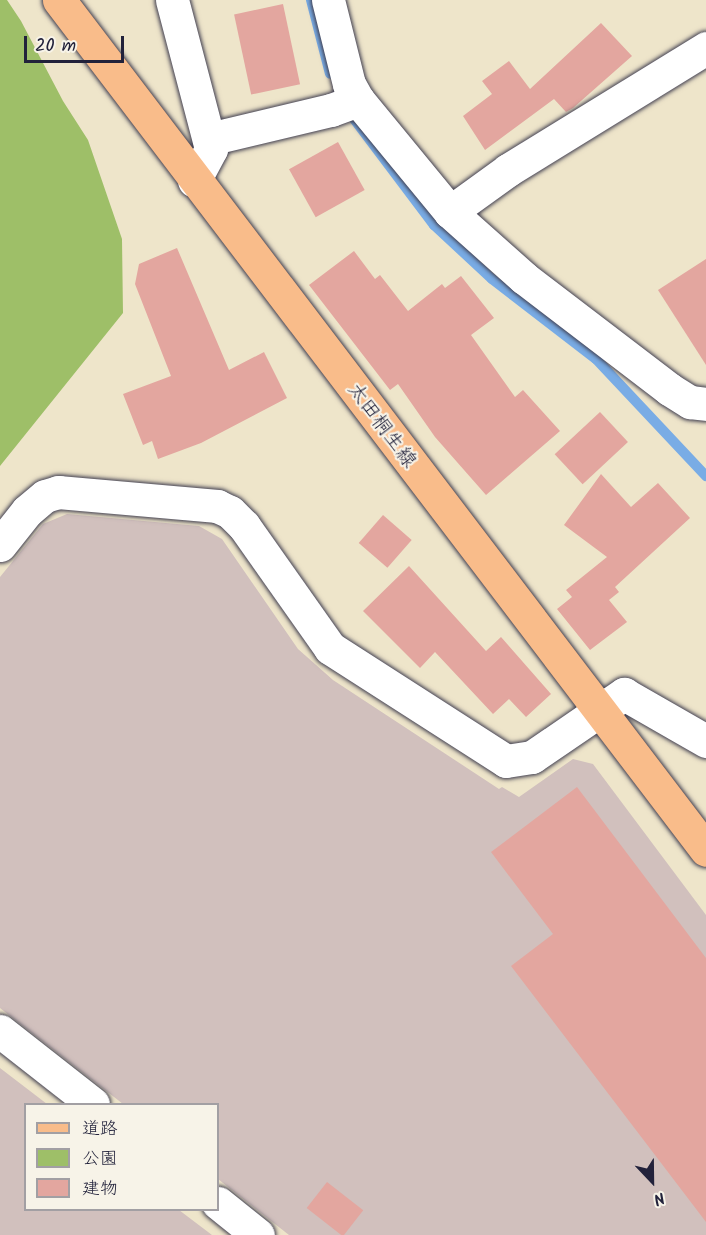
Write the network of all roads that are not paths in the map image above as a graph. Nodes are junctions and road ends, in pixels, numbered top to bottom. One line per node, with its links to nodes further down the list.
1 (59, 0): 7 (main road, 太田桐生線)
2 (172, 0): 6 (street)
3 (328, 0): 5 (street)
4 (706, 48): 8 (street)
5 (347, 105): 6 (street); 8 (street)
6 (210, 139): 7 (street)
7 (194, 181): 11 (main road, 太田桐生線)
8 (450, 212): 9 (street)
9 (706, 404)
10 (0, 545): 11 (street)
11 (597, 711): 12 (street); 13 (main road, 太田桐生線)
12 (706, 741)
13 (706, 850)
14 (0, 1031): 15 (street)
15 (92, 1103)
16 (219, 1204): 17 (street)
17 (258, 1235)

